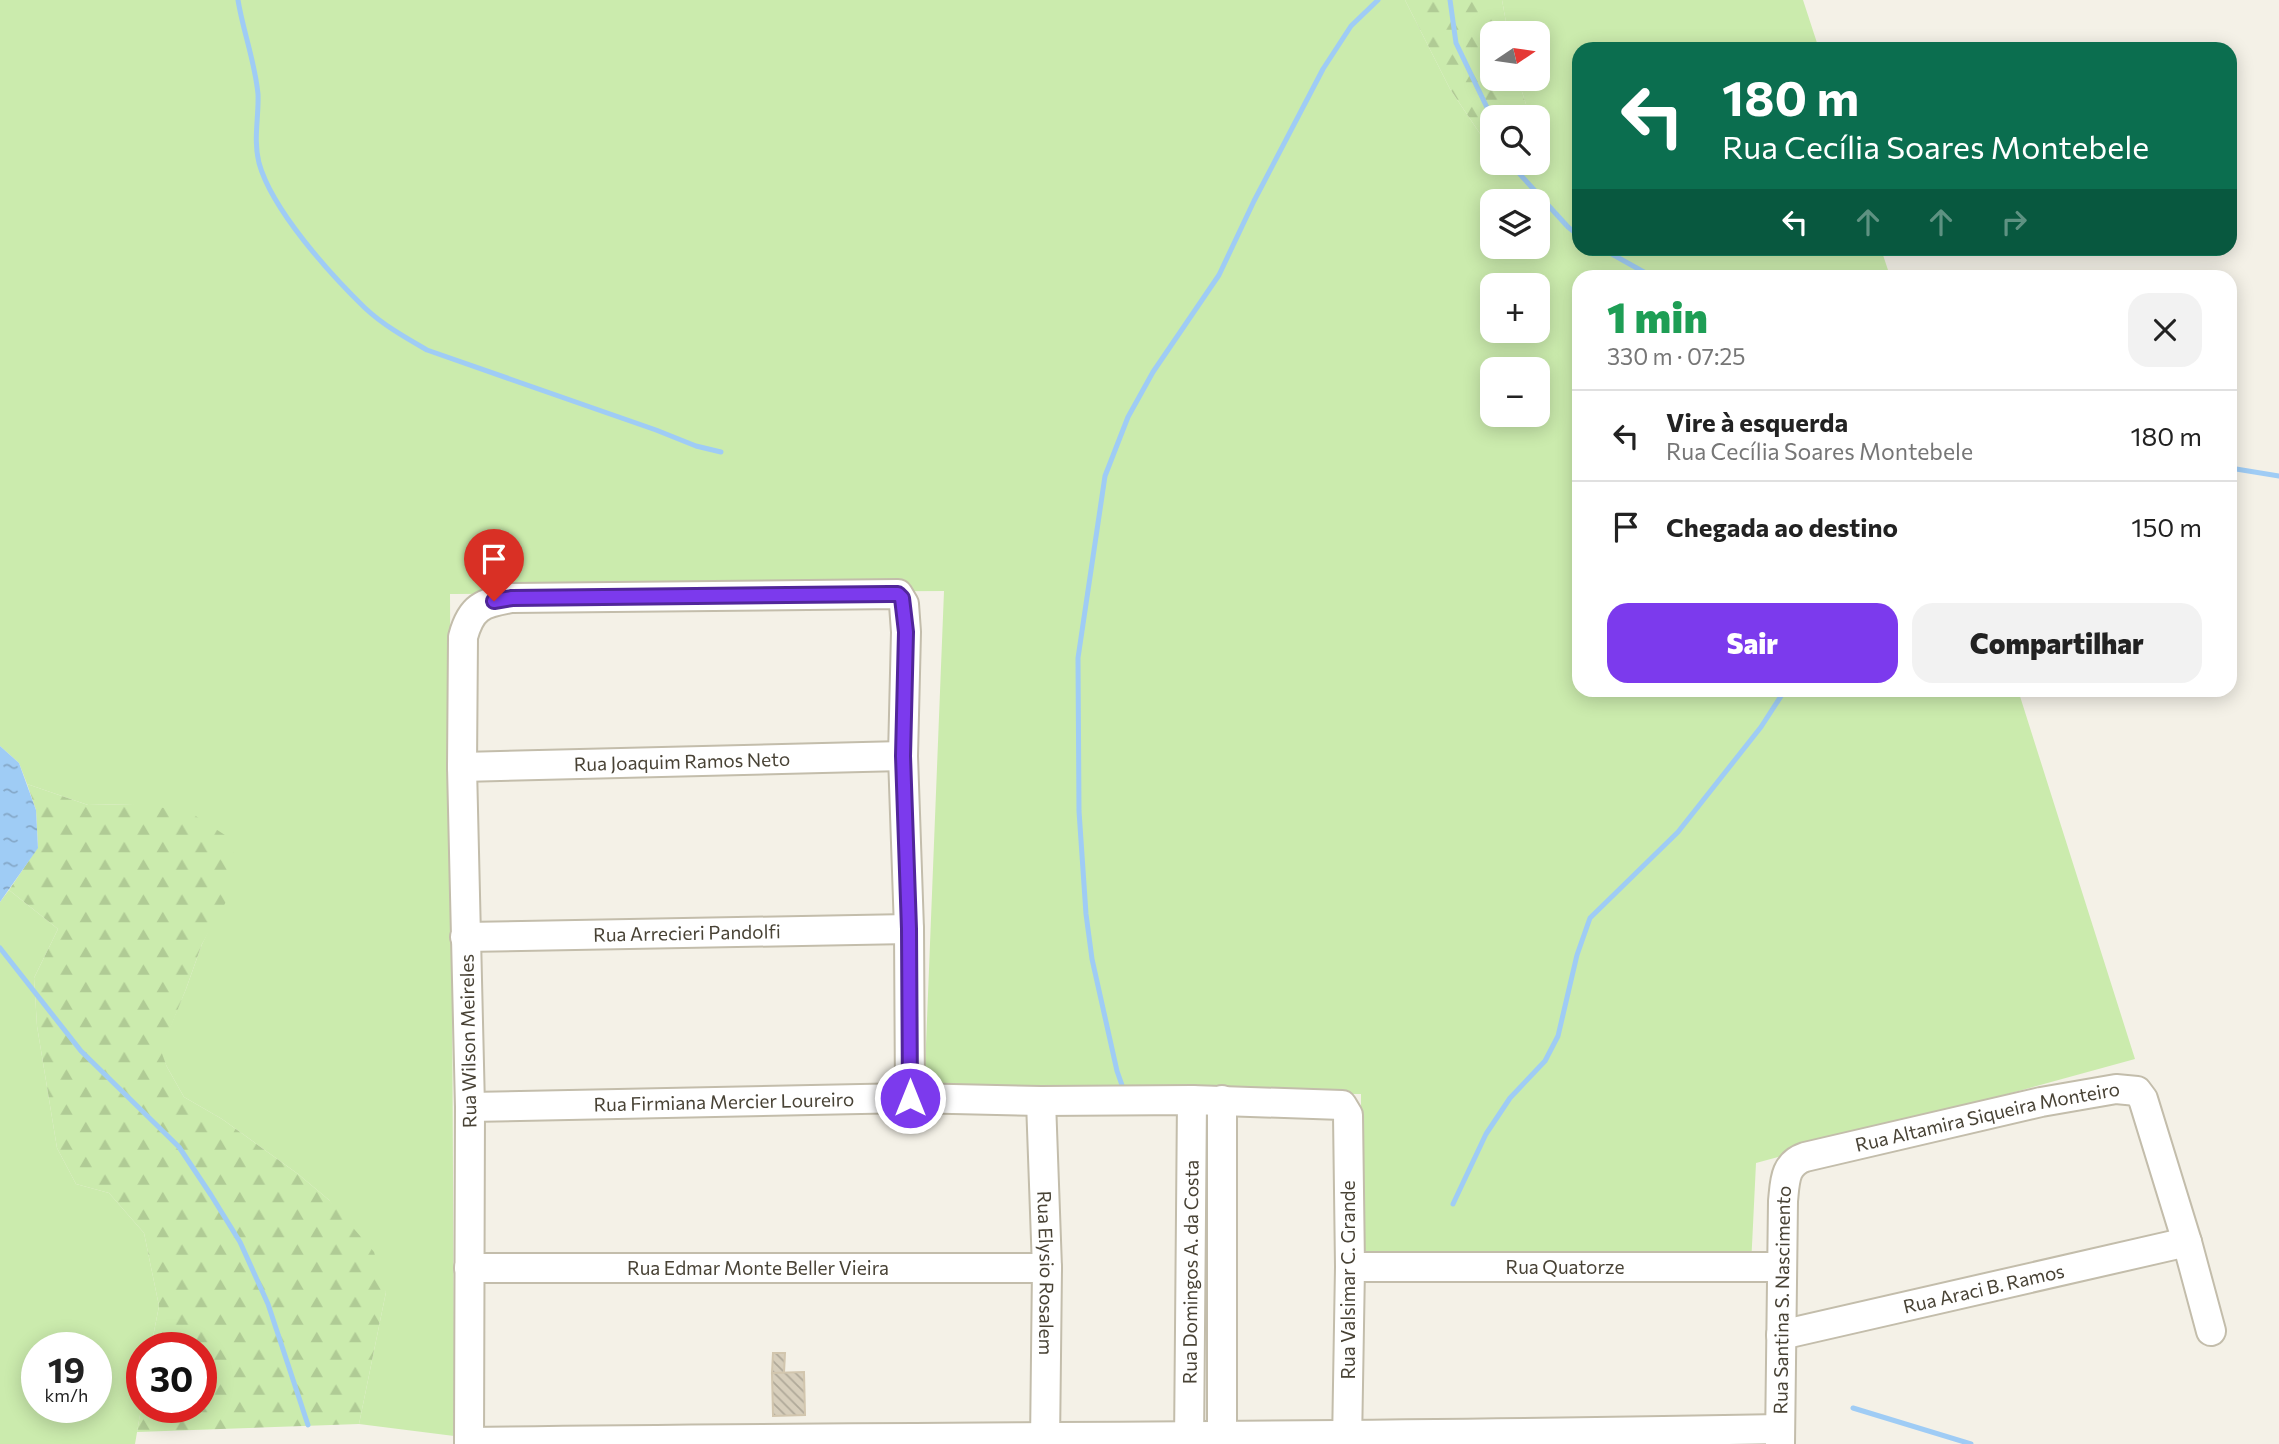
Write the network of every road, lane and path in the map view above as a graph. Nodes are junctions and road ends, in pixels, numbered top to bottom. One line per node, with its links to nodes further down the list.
1 (903, 756): 2 (street, Rua Joaquim Ramos Neto); 2 (street, Rua Wilson Meireles); 3 (street)
2 (462, 767): 4 (street, Rua Wilson Meireles)
3 (909, 929): 4 (street, Rua Arrecieri Pandolfi); 5 (street)
4 (465, 937): 9 (street, Rua Wilson Meireles)
5 (910, 1098): 8 (street, Rua Firmiana Mercier Loureiro); 9 (street, Rua Firmiana Mercier Loureiro)
6 (1192, 1100): 7 (street, Rua Firmiana Mercier Loureiro); 8 (street, Rua Firmiana Mercier Loureiro); 13 (street, Rua Domingos A. da Costa)
7 (1222, 1100): 10 (street, Rua Firmiana Mercier Loureiro); 14 (street, Rua Domingos A. da Costa)
8 (1041, 1101): 18 (street, Rua Elysio Rosalem)
9 (470, 1107): 17 (street, Rua Wilson Meireles)
10 (1348, 1115): 15 (street, Rua Valsimar C. Grande)
11 (1796, 1160): 12 (street, Rua Altamira Siqueira Monteiro); 16 (street, Rua Santina S. Nascimento)
12 (2187, 1242): 19 (street, Rua Altamira Siqueira Monteiro); 20 (street, Rua Araci B. Ramos)
13 (1190, 1265): 14 (street); 22 (street, Rua Domingos A. da Costa)
14 (1221, 1267): 23 (street, Rua Domingos A. da Costa)
15 (1350, 1267): 16 (street, Rua Quatorze); 24 (street, Rua Valsimar C. Grande)
16 (1781, 1267): 20 (street, Rua Santina S. Nascimento)
17 (469, 1268): 18 (street, Rua Edmar Monte Beller Vieira); 26 (street, Rua Wilson Meireles)
18 (1047, 1268): 25 (street, Rua Elysio Rosalem)
19 (2211, 1331)
20 (1781, 1335): 21 (street, Rua Santina S. Nascimento)
21 (1780, 1437): 24 (street)
22 (1189, 1439): 23 (street); 25 (street)
23 (1222, 1439): 24 (street)
24 (1347, 1439)
25 (1045, 1440): 26 (street)
26 (469, 1443)

